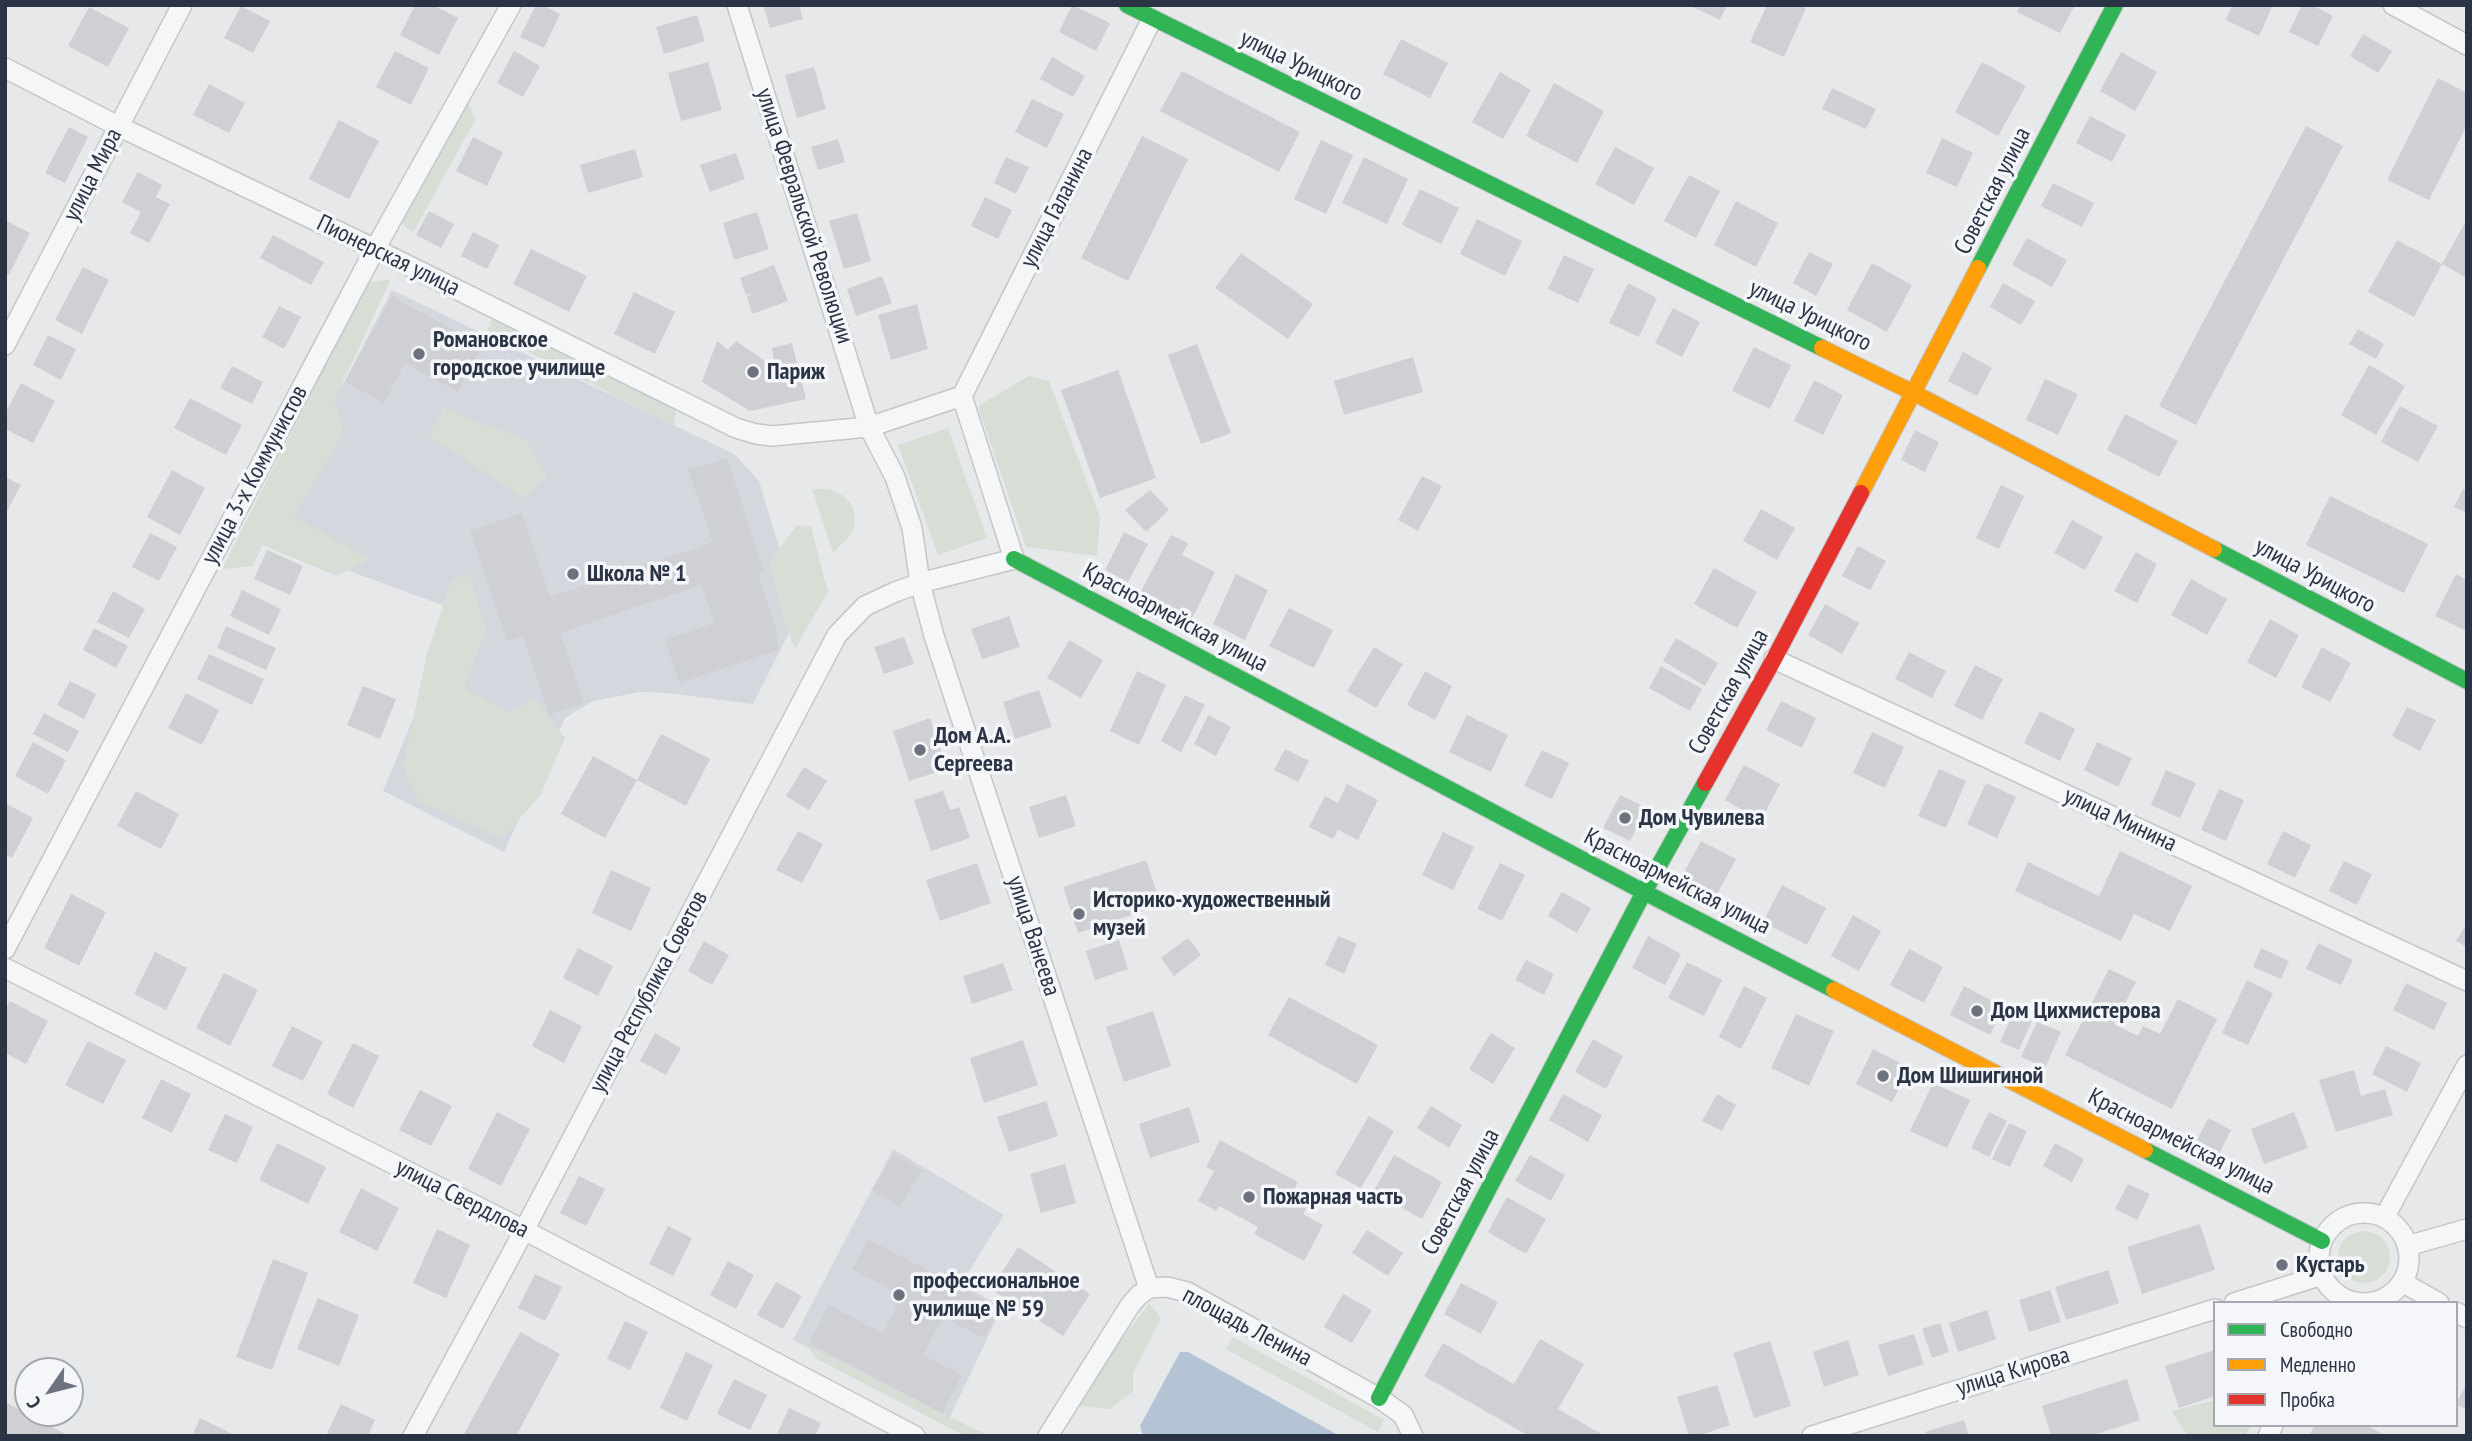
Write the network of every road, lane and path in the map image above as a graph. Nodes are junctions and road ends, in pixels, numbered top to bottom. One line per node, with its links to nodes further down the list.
1 (182, 5): 10 (street, улица Мира)
2 (511, 5): 11 (street, улица 3-х Коммунистов)
3 (737, 5): 15 (street, улица Февральской Революции)
4 (1127, 5): 7 (street, улица Урицкого)
5 (2115, 5): 13 (street, Советская улица)
6 (2393, 5): 8 (street)
7 (1152, 19): 13 (street, улица Урицкого); 14 (street, улица Галанина)
8 (2467, 45)
9 (5, 68): 10 (street, Пионерская улица)
10 (118, 126): 11 (street, Пионерская улица); 12 (street, улица Мира)
11 (375, 248): 15 (street, Пионерская улица); 21 (street, улица 3-х Коммунистов)
12 (5, 345)
13 (1914, 393): 18 (street, Советская улица); 19 (street, улица Урицкого)
14 (962, 397): 15 (street, Пионерская улица); 16 (street)
15 (869, 427): 17 (street, улица Февральской Революции)
16 (1014, 559): 17 (street, улица Республика Советов); 20 (street, Красноармейская улица)
17 (920, 583): 27 (street, улица Республика Советов); 32 (street, улица Ванеева)
18 (1774, 659): 20 (street, Советская улица); 23 (street, улица Минина)
19 (2467, 681)
20 (1644, 891): 28 (street, Красноармейская улица); 38 (street, Советская улица)
21 (5, 949)
22 (5, 968): 27 (street, улица Свердлова)
23 (2467, 981)
24 (2467, 1065): 25 (street)
25 (2384, 1217): 28 (street); 29 (street)
26 (2467, 1229): 29 (street)
27 (524, 1230): 39 (street, улица Республика Советов); 40 (street, улица Свердлова)
28 (2322, 1241): 30 (street)
29 (2407, 1246): 31 (street)
30 (2322, 1275): 33 (street); 34 (street)
31 (2402, 1282): 35 (street); 36 (street)
32 (1149, 1289): 38 (street, площадь Ленина); 41 (street, площадь Ленина)
33 (2240, 1301)
34 (2345, 1301)
35 (2374, 1301)
36 (2435, 1301)
37 (2213, 1310): 43 (street, улица Кирова)
38 (1379, 1398): 42 (street, площадь Ленина)
39 (413, 1436)
40 (915, 1436)
41 (1048, 1436)
42 (1413, 1436)
43 (1812, 1436)

